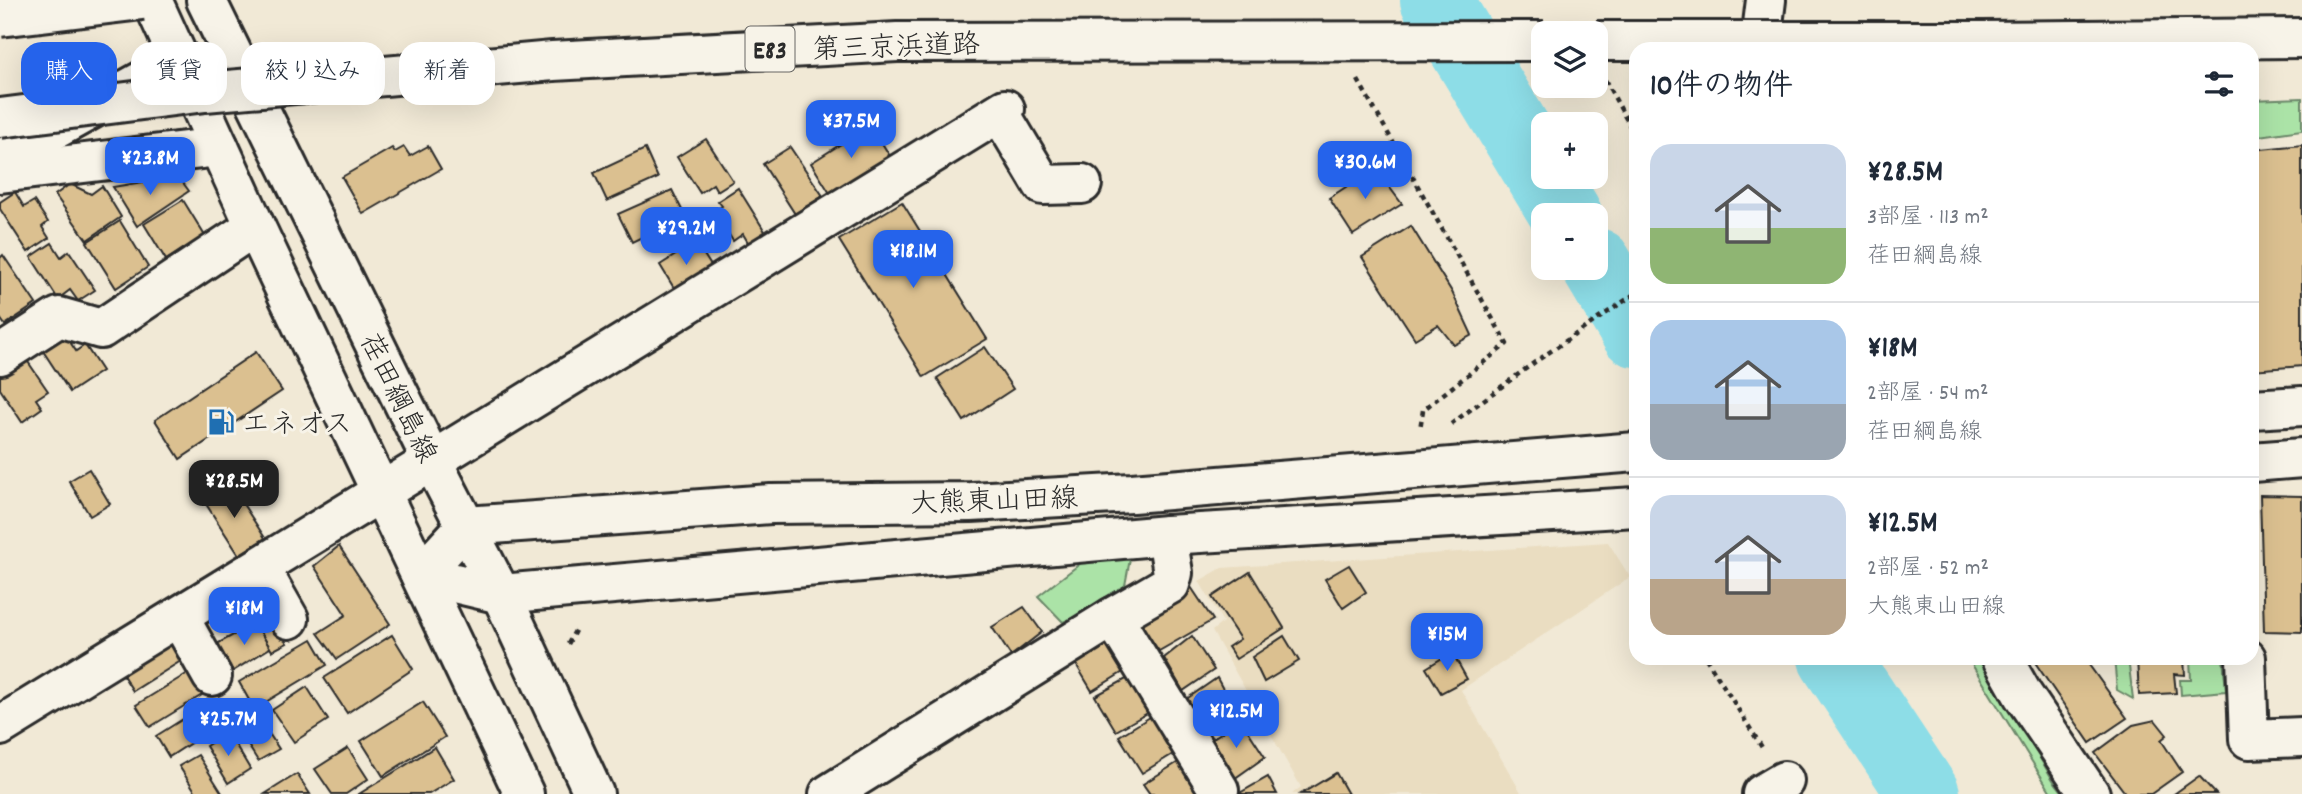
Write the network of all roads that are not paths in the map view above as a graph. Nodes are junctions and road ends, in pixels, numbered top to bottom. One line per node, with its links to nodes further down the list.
1 (142, 0): 5 (main road, bridge)
2 (152, 0): 8 (main road, 荏田綱島線)
3 (206, 0): 26 (main road, 荏田綱島線)
4 (1766, 0): 9 (main road)
5 (0, 18)
6 (2302, 38): 10 (main road, bridge)
7 (1531, 41): 15 (main road, 第三京浜道路 / E83, bridge)
8 (172, 42)
9 (1761, 42)
10 (1959, 42)
11 (1629, 57): 12 (main road, bridge)
12 (1608, 58)
13 (131, 87): 17 (main road)
14 (200, 105): 16 (main road, 荏田綱島線)
15 (0, 118)
16 (219, 147): 18 (main road); 20 (main road, 荏田綱島線)
17 (0, 160)
18 (0, 173)
19 (1082, 184): 26 (main road)
20 (255, 226): 21 (main road); 28 (main road, 荏田綱島線)
21 (0, 355)
22 (2302, 406): 23 (main road)
23 (2259, 409)
24 (1629, 453): 30 (main road, 大熊東山田線)
25 (2302, 458): 27 (main road)
26 (432, 461): 28 (main road); 30 (main road, 荏田綱島線)
27 (2259, 461)
28 (382, 493): 32 (main road); 33 (main road, 荏田綱島線)
29 (1628, 507): 31 (main road, 大熊東山田線)
30 (466, 526): 33 (main road); 34 (main road, 荏田綱島線)
31 (1167, 536): 34 (main road, 大熊東山田線); 36 (main road)
32 (260, 568): 35 (main road); 37 (main road)
33 (421, 575): 34 (main road, 大熊東山田線); 44 (main road, 荏田綱島線)
34 (501, 594): 45 (main road, 荏田綱島線)
35 (179, 617): 40 (main road); 41 (main road)
36 (1113, 617): 43 (main road); 46 (main road)
37 (289, 618)
38 (2006, 665): 47 (main road)
39 (2246, 665): 42 (main road)
40 (212, 676)
41 (0, 726)
42 (2302, 737)
43 (1219, 790)
44 (524, 794)
45 (594, 794)
46 (829, 794)
47 (2090, 794)

